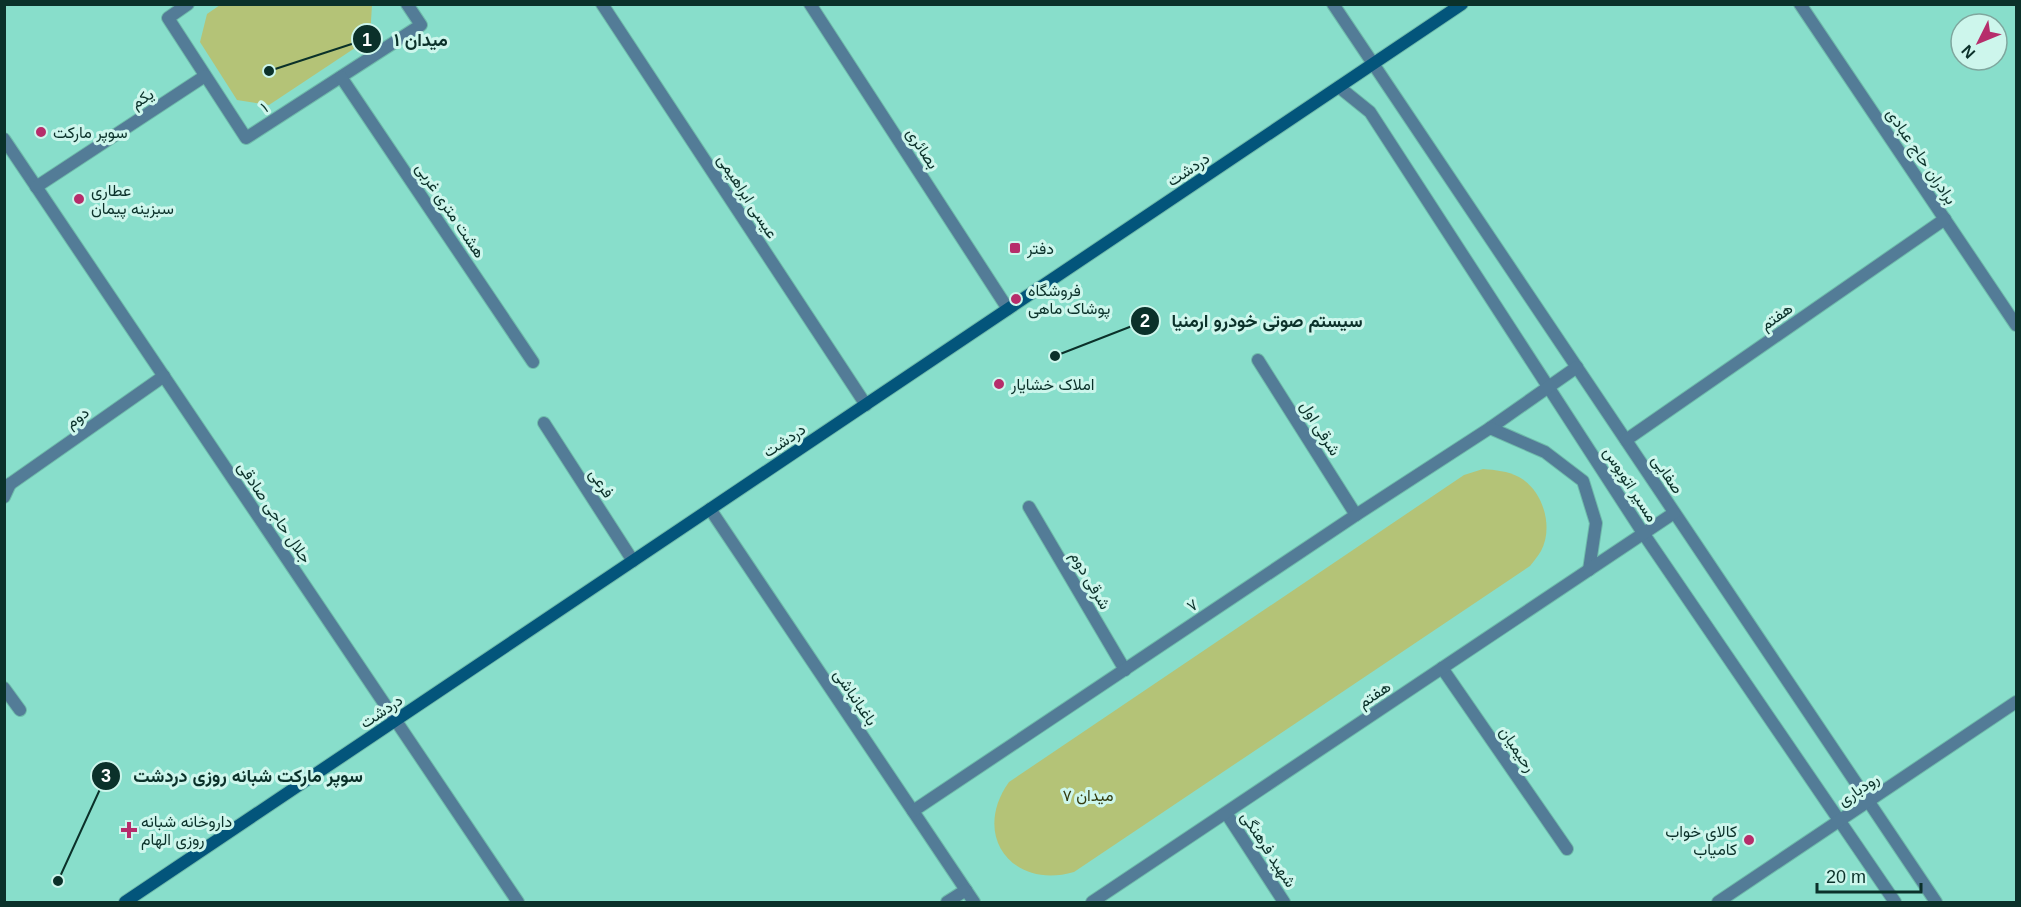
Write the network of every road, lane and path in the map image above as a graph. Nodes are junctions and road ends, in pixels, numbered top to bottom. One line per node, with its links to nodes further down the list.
1 (188, 4): 9 (street, ۱)
2 (407, 4): 10 (street, ۱)
3 (602, 4): 22 (street, عیسی ابراهیمی)
4 (810, 4): 15 (street, بصائری)
5 (1333, 4): 8 (street, صفایی)
6 (1461, 4): 8 (main road, دردشت)
7 (1800, 4): 14 (street, برادران حاج عبادی)
8 (1373, 64): 11 (main road, دردشت); 19 (street, صفایی)
9 (205, 76): 10 (street, ۱); 13 (street, یکم)
10 (341, 77): 18 (street, هشت متری غربی)
11 (1339, 87): 15 (main road, دردشت); 21 (street, مسیر اتوبوس)
12 (4, 139): 13 (street, جلال حاجی صادقی)
13 (36, 187): 20 (street, جلال حاجی صادقی)
14 (1945, 219): 16 (street, برادران حاج عبادی); 25 (street, هفتم)
15 (1008, 309): 22 (main road, دردشت)
16 (2016, 325)
17 (1258, 360): 31 (street, شرقی اول)
18 (533, 362)
19 (1577, 367): 21 (street, ۷); 25 (street, صفایی)
20 (164, 376): 26 (street, دوم); 40 (street, جلال حاجی صادقی)
21 (1547, 387): 24 (street, ۷); 32 (street, مسیر اتوبوس)
22 (866, 405): 29 (main road, دردشت)
23 (544, 423): 33 (street, فرعی)
24 (1490, 428): 31 (street, ۷); 34 (street)
25 (1626, 440): 30 (street, صفایی)
26 (7, 484): 27 (street)
27 (4, 497)
28 (1029, 507): 36 (street, شرقی دوم)
29 (710, 509): 33 (main road, دردشت); 42 (street, باغبانباشی)
30 (1674, 513): 32 (street, هفتم); 41 (street, صفایی)
31 (1356, 515): 36 (street, ۷)
32 (1643, 533): 34 (street, هفتم); 44 (street, مسیر اتوبوس)
33 (633, 561): 40 (main road, دردشت)
34 (1589, 570): 35 (street, هفتم)
35 (1442, 668): 43 (street, هفتم); 45 (street, رحیمیان)
36 (1125, 670): 42 (street, ۷)
37 (4, 688): 39 (street)
38 (2016, 702): 41 (street, رودباری)
39 (20, 710)
40 (396, 721): 47 (main road, دردشت); 48 (street, جلال حاجی صادقی)
41 (1868, 802): 44 (street, رودباری); 55 (street, صفایی)
42 (913, 811): 46 (street, باغبانباشی)
43 (1226, 813): 51 (street, هفتم); 52 (street, شهید فرهنگی)
44 (1840, 820): 53 (street, رودباری); 54 (street, مسیر اتوبوس)
45 (1567, 849)
46 (966, 890): 49 (street); 50 (street, باغبانباشی)
47 (125, 903)
48 (518, 903)
49 (946, 903)
50 (974, 903)
51 (1092, 903)
52 (1284, 903)
53 (1718, 903)
54 (1895, 903)
55 (1936, 903)

